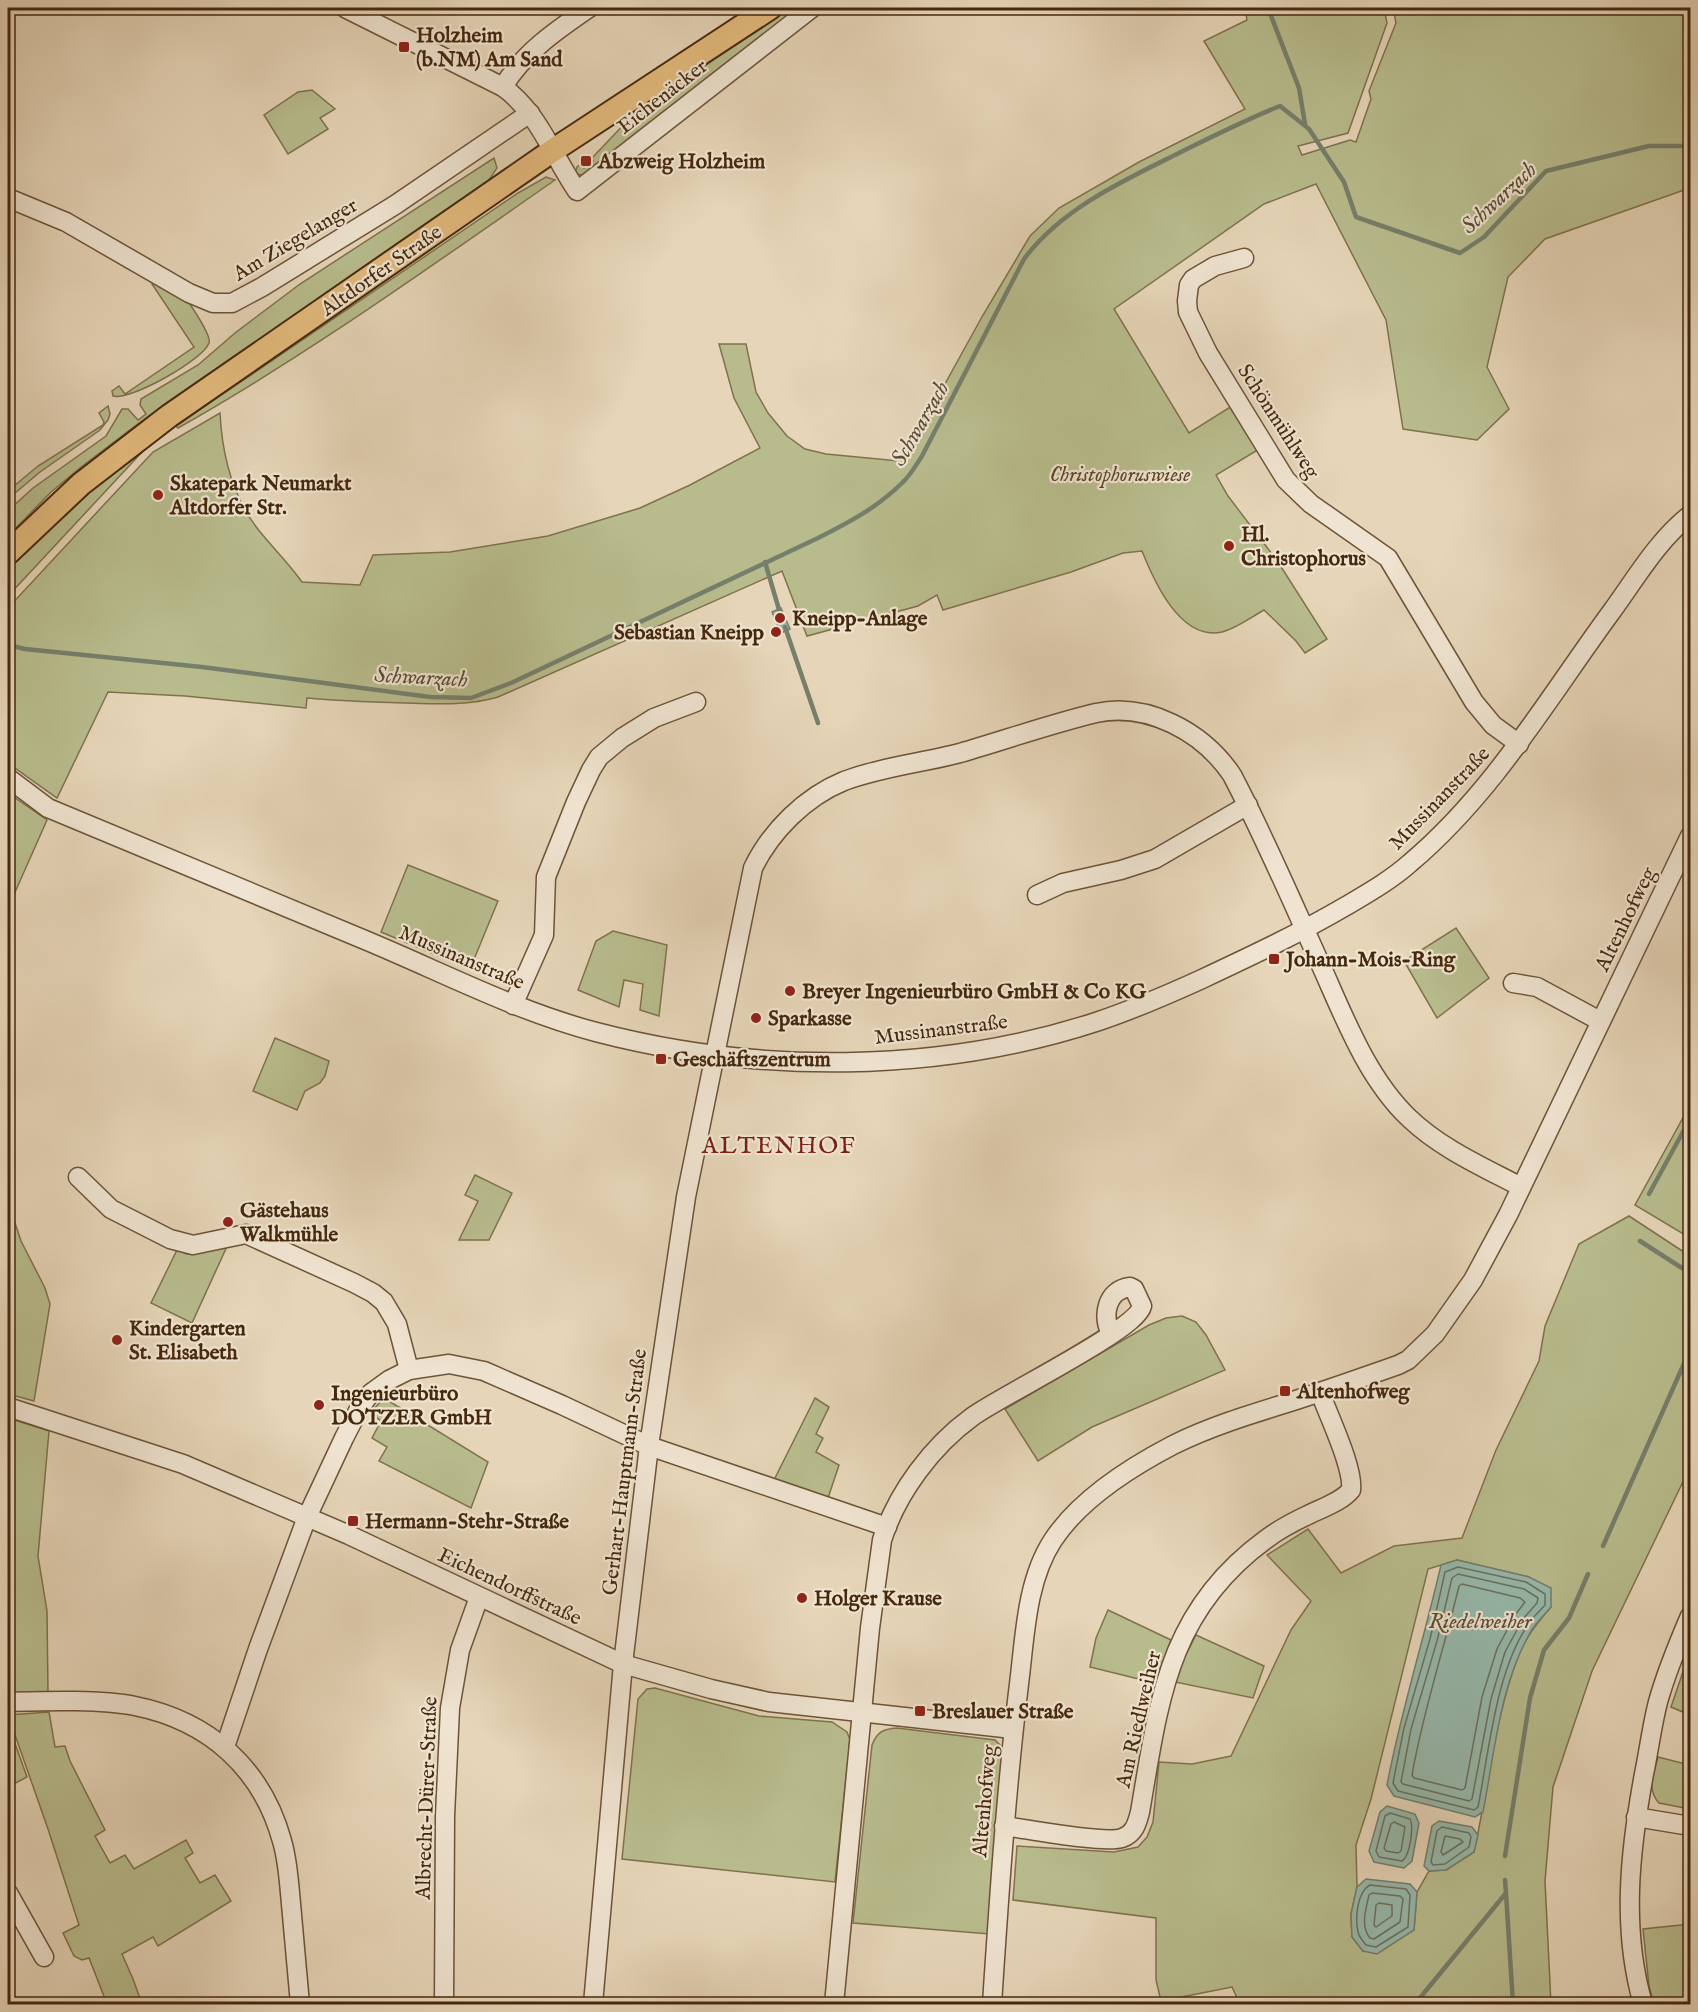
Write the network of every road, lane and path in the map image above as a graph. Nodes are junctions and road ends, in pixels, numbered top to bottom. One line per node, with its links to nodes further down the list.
1 (345, 8): 5 (street)
2 (589, 8): 5 (street)
3 (770, 8): 7 (main road, Altdorfer Straße)
4 (812, 8): 7 (street, Eichenäcker)
5 (503, 87): 6 (street)
6 (530, 113): 7 (street); 8 (street, Am Ziegelanger)
7 (552, 151): 11 (main road, Altdorfer Straße)
8 (8, 198)
9 (1244, 258): 13 (street, Schönmühlweg)
10 (1690, 515): 13 (street, Mussinanstraße)
11 (8, 553)
12 (696, 702): 20 (street)
13 (1519, 744): 18 (street, Mussinanstraße)
14 (8, 778): 20 (street, Mussinanstraße)
15 (1248, 805): 17 (street); 18 (street); 22 (street)
16 (1690, 836): 21 (street, Altenhofweg)
17 (1037, 895)
18 (1305, 929): 22 (street, Mussinanstraße); 24 (street)
19 (1513, 983): 21 (street)
20 (513, 1005): 22 (street, Mussinanstraße)
21 (1600, 1021): 24 (street, Altenhofweg)
22 (715, 1056): 29 (street, Gerhart-Hauptmann-Straße)
23 (78, 1176): 26 (street)
24 (1521, 1187): 27 (street, Altenhofweg)
25 (1111, 1334): 31 (street)
26 (409, 1370): 29 (street); 30 (street)
27 (1320, 1392): 37 (street, Altenhofweg); 40 (street, Am Riedlweiher)
28 (8, 1407): 30 (street, Eichendorffstraße)
29 (649, 1446): 31 (street); 34 (street, Gerhart-Hauptmann-Straße)
30 (307, 1517): 32 (street, Eichendorffstraße); 38 (street)
31 (887, 1527): 36 (street)
32 (479, 1597): 34 (street, Eichendorffstraße); 45 (street, Albrecht-Dürer-Straße)
33 (1690, 1616): 39 (street)
34 (623, 1664): 36 (street, Eichendorffstraße); 46 (street, Gerhart-Hauptmann-Straße)
35 (8, 1702): 38 (street)
36 (863, 1713): 37 (street, Eichendorffstraße); 47 (street)
37 (1013, 1729): 40 (street, Altenhofweg)
38 (225, 1747): 44 (street)
39 (1636, 1817): 41 (street); 49 (street)
40 (1004, 1826): 48 (street, Altenhofweg)
41 (1690, 1826)
42 (8, 1893): 43 (street)
43 (44, 1957)
44 (300, 2004)
45 (444, 2004)
46 (593, 2004)
47 (834, 2004)
48 (992, 2004)
49 (1643, 2004)

